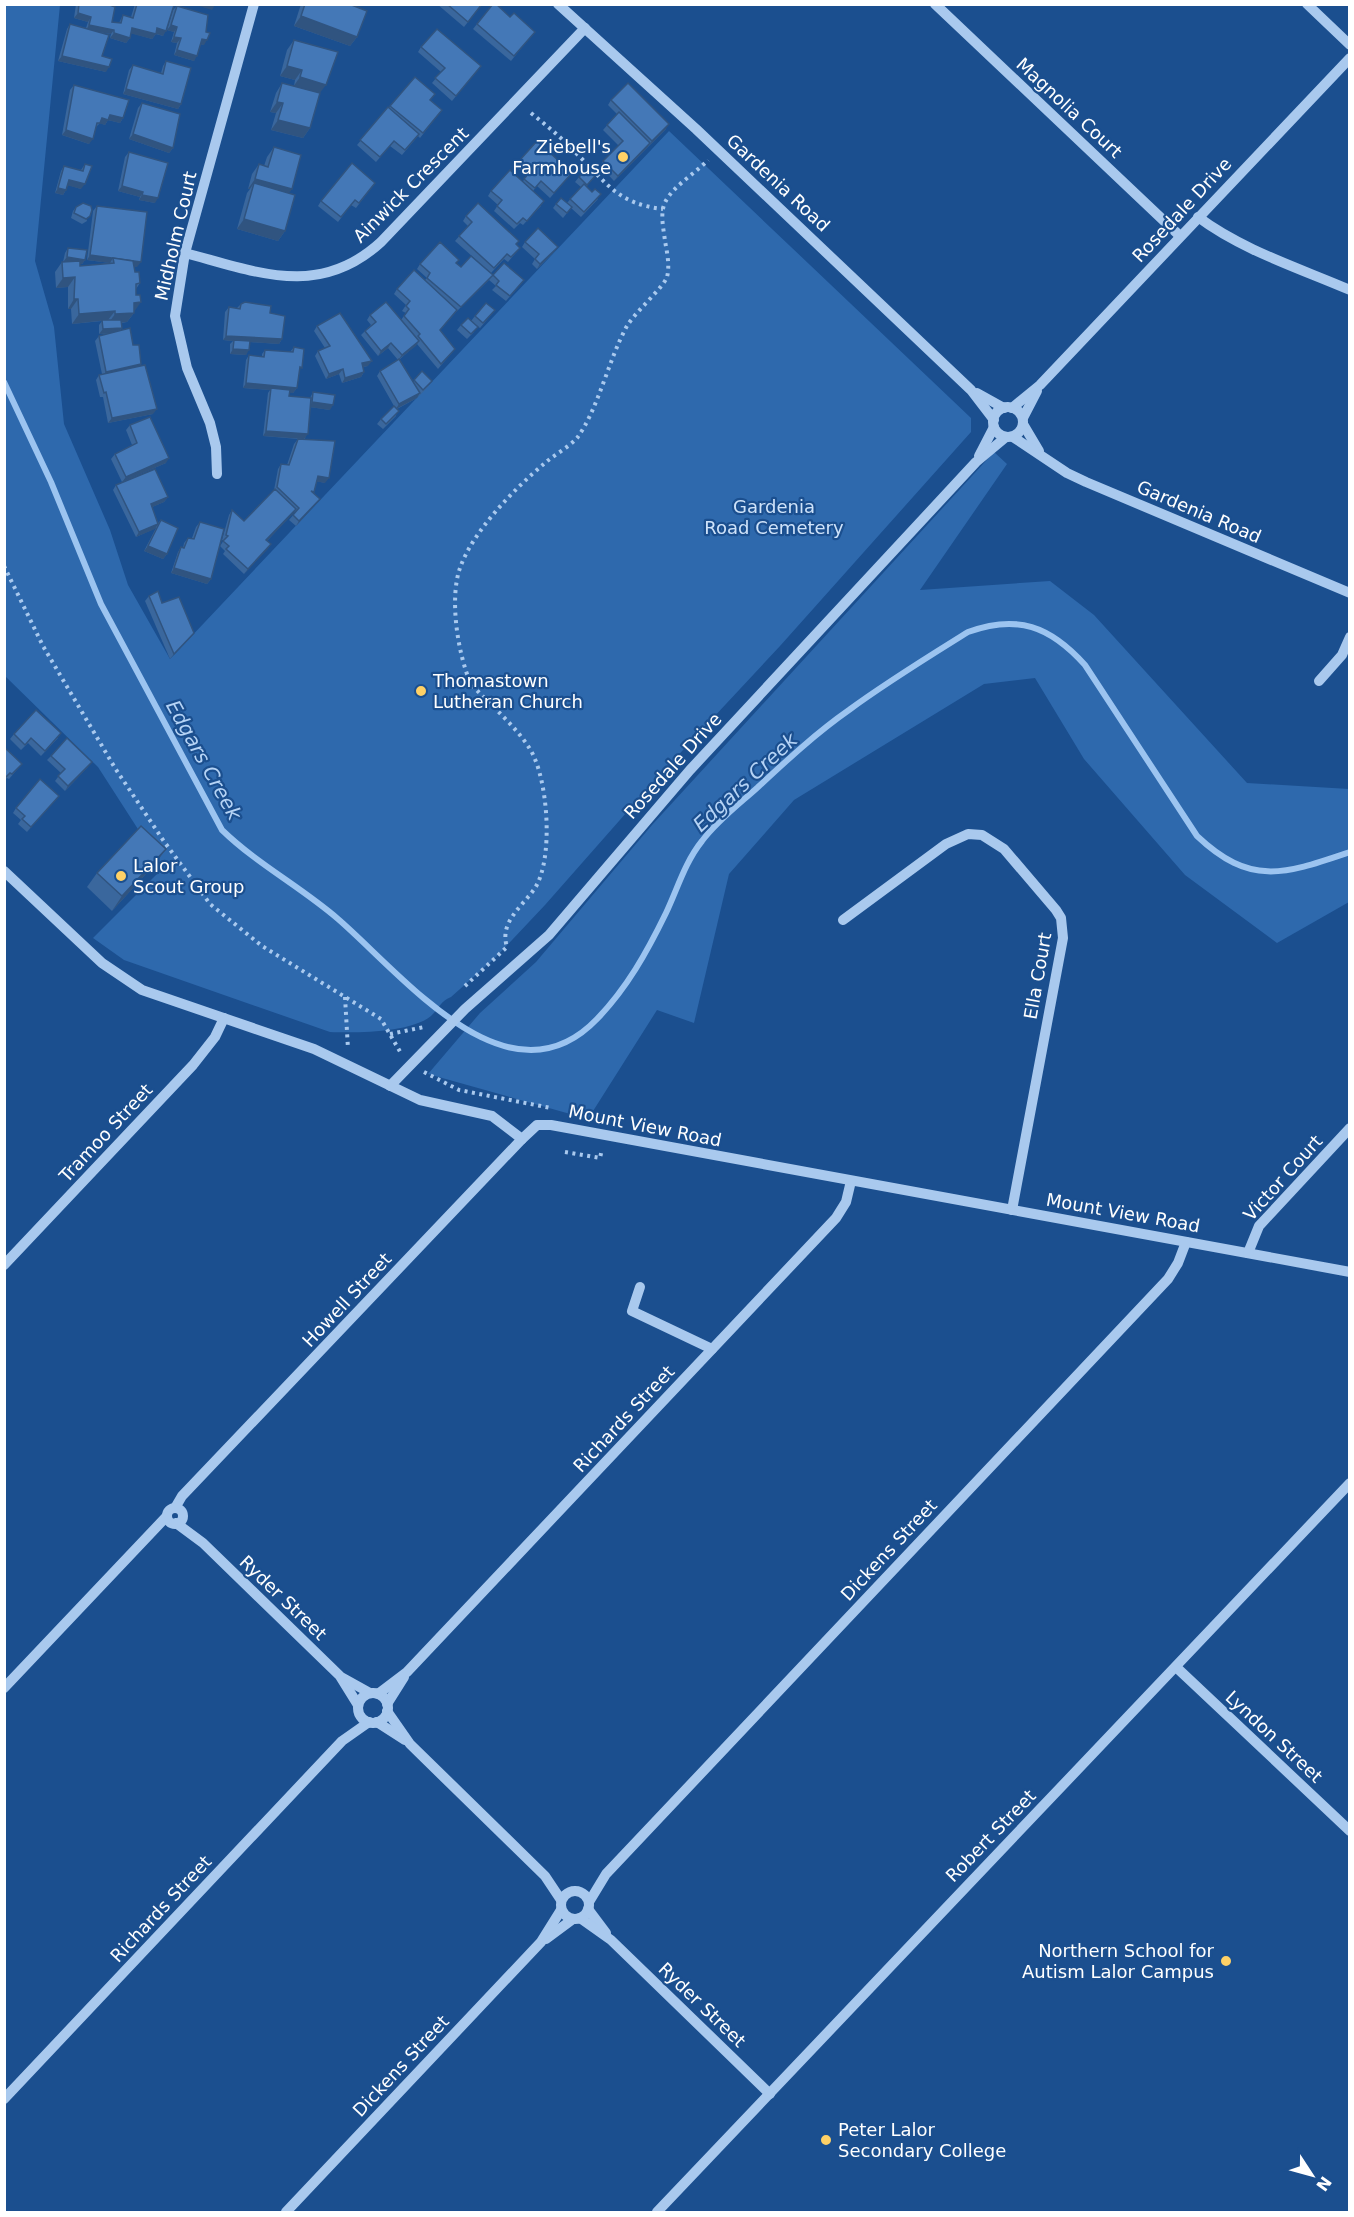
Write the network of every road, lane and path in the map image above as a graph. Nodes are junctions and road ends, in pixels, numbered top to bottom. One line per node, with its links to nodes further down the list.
1 (254, 4): 13 (street, Midholm Court)
2 (558, 4): 5 (street, Gardenia Road)
3 (935, 4): 12 (street, Magnolia Court)
4 (1307, 4): 6 (street)
5 (585, 28): 9 (street, Gardenia Road); 13 (street, Ainwick Crescent)
6 (1350, 45)
7 (1350, 58): 11 (street, Rosedale Drive)
8 (531, 113): 10 (path)
9 (719, 150): 10 (path); 16 (street, Gardenia Road)
10 (663, 209): 30 (path)
11 (1198, 217): 12 (street, Rosedale Drive); 14 (street)
12 (1180, 236): 15 (street, Rosedale Drive)
13 (185, 253): 23 (street, Midholm Court)
14 (1350, 290)
15 (1040, 385): 17 (street, Rosedale Drive); 18 (street, Rosedale Drive)
16 (971, 390): 17 (street, Gardenia Road); 19 (street, Gardenia Road)
17 (1008, 408): 18 (street); 19 (street)
18 (1023, 421): 20 (street); 21 (street, Gardenia Road)
19 (994, 424): 20 (street); 22 (street, Rosedale Drive)
20 (1009, 437): 21 (street, Gardenia Road); 22 (street, Rosedale Drive)
21 (1040, 454): 25 (street, Gardenia Road)
22 (976, 462): 36 (street, Rosedale Drive)
23 (217, 474)
24 (4, 566): 31 (path)
25 (1350, 593)
26 (1350, 637): 27 (street)
27 (1319, 681)
28 (4, 871): 32 (street)
29 (843, 920): 44 (street, Ella Court)
30 (460, 991)
31 (345, 996): 34 (path); 35 (path)
32 (224, 1018): 35 (street); 47 (street, Tramoo Street)
33 (433, 1022): 34 (path)
34 (390, 1034): 36 (path)
35 (345, 1063): 37 (street)
36 (412, 1065): 37 (street, Rosedale Drive); 38 (path)
37 (390, 1086): 40 (street)
38 (561, 1110)
39 (1350, 1128): 46 (street, Victor Court)
40 (522, 1139): 43 (street, Mount View Road); 52 (street, Howell Street)
41 (565, 1152): 42 (path)
42 (600, 1158)
43 (852, 1181): 44 (street, Mount View Road); 50 (street, Richards Street)
44 (1012, 1210): 45 (street, Mount View Road)
45 (1186, 1242): 46 (street, Mount View Road); 64 (street, Dickens Street)
46 (1248, 1253): 48 (street, Mount View Road)
47 (4, 1265)
48 (1350, 1272)
49 (640, 1287): 50 (street)
50 (712, 1349): 54 (street, Richards Street)
51 (1350, 1483): 53 (street, Robert Street)
52 (176, 1517): 55 (street, Ryder Street); 56 (street, Howell Street)
53 (1176, 1667): 63 (street, Lyndon Street); 72 (street, Robert Street)
54 (407, 1672): 57 (street, Richards Street); 58 (street, Richards Street)
55 (340, 1676): 57 (street, Ryder Street); 59 (street, Ryder Street)
56 (4, 1688)
57 (374, 1694): 58 (street, Ryder Street); 59 (street, Richards Street)
58 (387, 1708): 60 (street, Richards Street); 62 (street)
59 (359, 1709): 60 (street, Ryder Street); 61 (street, Richards Street)
60 (373, 1722): 61 (street, Richards Street); 62 (street)
61 (342, 1741): 73 (street, Richards Street)
62 (410, 1744): 65 (street)
63 (1350, 1831)
64 (606, 1874): 66 (street, Dickens Street); 68 (street, Dickens Street)
65 (545, 1876): 66 (street); 67 (street)
66 (576, 1892): 67 (street, Dickens Street); 68 (street, Ryder Street)
67 (561, 1905): 69 (street, Ryder Street); 71 (street, Dickens Street)
68 (588, 1905): 69 (street, Dickens Street); 70 (street, Ryder Street)
69 (577, 1919): 70 (street, Ryder Street); 71 (street, Dickens Street)
70 (611, 1940): 72 (street, Ryder Street)
71 (541, 1942): 74 (street, Dickens Street)
72 (770, 2094): 75 (street, Robert Street)
73 (4, 2100)
74 (286, 2212)
75 (657, 2212)

